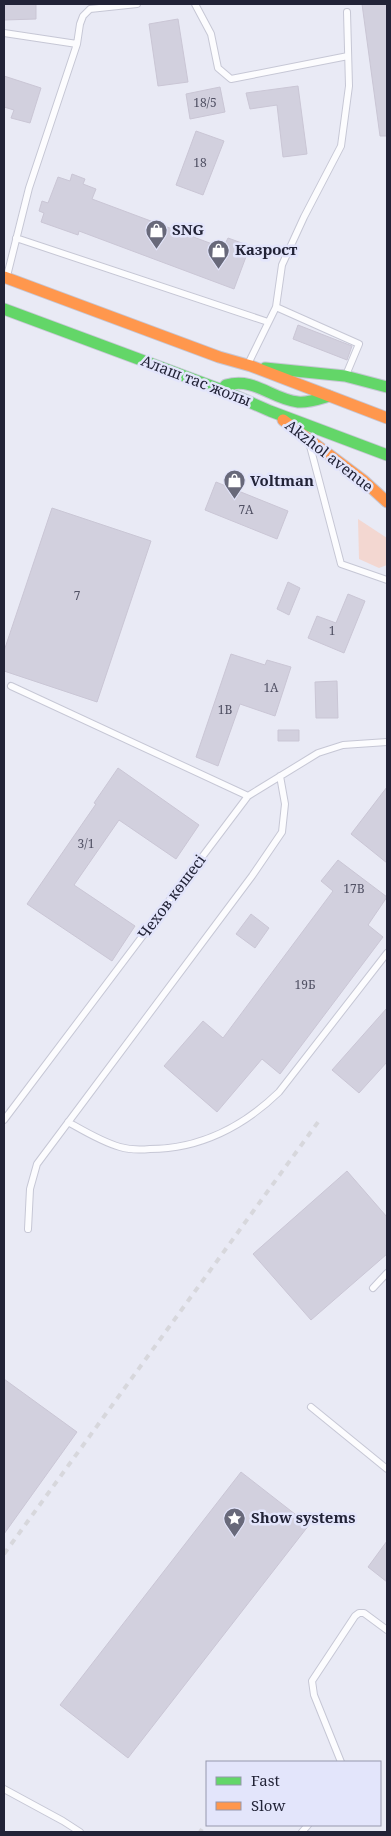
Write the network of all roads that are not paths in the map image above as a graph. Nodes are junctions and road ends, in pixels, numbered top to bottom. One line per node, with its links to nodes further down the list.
1 (138, 4): 5 (lane)
2 (195, 4): 6 (lane)
3 (347, 12): 6 (lane)
4 (4, 33): 5 (lane)
5 (77, 44): 7 (lane)
6 (348, 56): 9 (lane)
7 (16, 238): 8 (lane); 11 (lane)
8 (5, 278): 14 (main road, Алаш тас жолы)
9 (276, 307): 11 (lane); 17 (lane)
10 (4, 309): 12 (main road, Алаш тас жолы)
11 (268, 322): 15 (lane)
12 (74, 336): 13 (main road); 19 (main road, Алаш тас жолы)
13 (145, 349)
14 (219, 357): 15 (main road, Алаш тас жолы); 16 (main road)
15 (249, 365): 17 (main road); 20 (main road, Алаш тас жолы)
16 (211, 369)
17 (345, 376): 18 (main road)
18 (387, 387)
19 (222, 390): 20 (main road); 21 (main road, Алаш тас жолы)
20 (328, 396): 22 (main road, Алаш тас жолы)
21 (270, 411): 23 (main road, Akzhol avenue); 24 (main road, Алаш тас жолы)
22 (387, 418)
23 (308, 437): 25 (main road, Akzhol avenue); 26 (lane)
24 (387, 455)
25 (387, 502)
26 (387, 580)
27 (11, 686): 30 (lane)
28 (387, 742): 29 (lane, Чехов көшесі)
29 (280, 776): 30 (lane, Чехов көшесі); 33 (lane)
30 (248, 796): 32 (lane, Чехов көшесі)
31 (387, 953): 33 (lane)
32 (4, 1120)
33 (68, 1122): 34 (lane)
34 (28, 1229)
35 (387, 1273): 36 (lane)
36 (373, 1288)
37 (311, 1407): 38 (lane)
38 (387, 1469)
39 (387, 1630): 40 (lane)
40 (341, 1761)
41 (4, 1789): 42 (lane)
42 (80, 1832)

